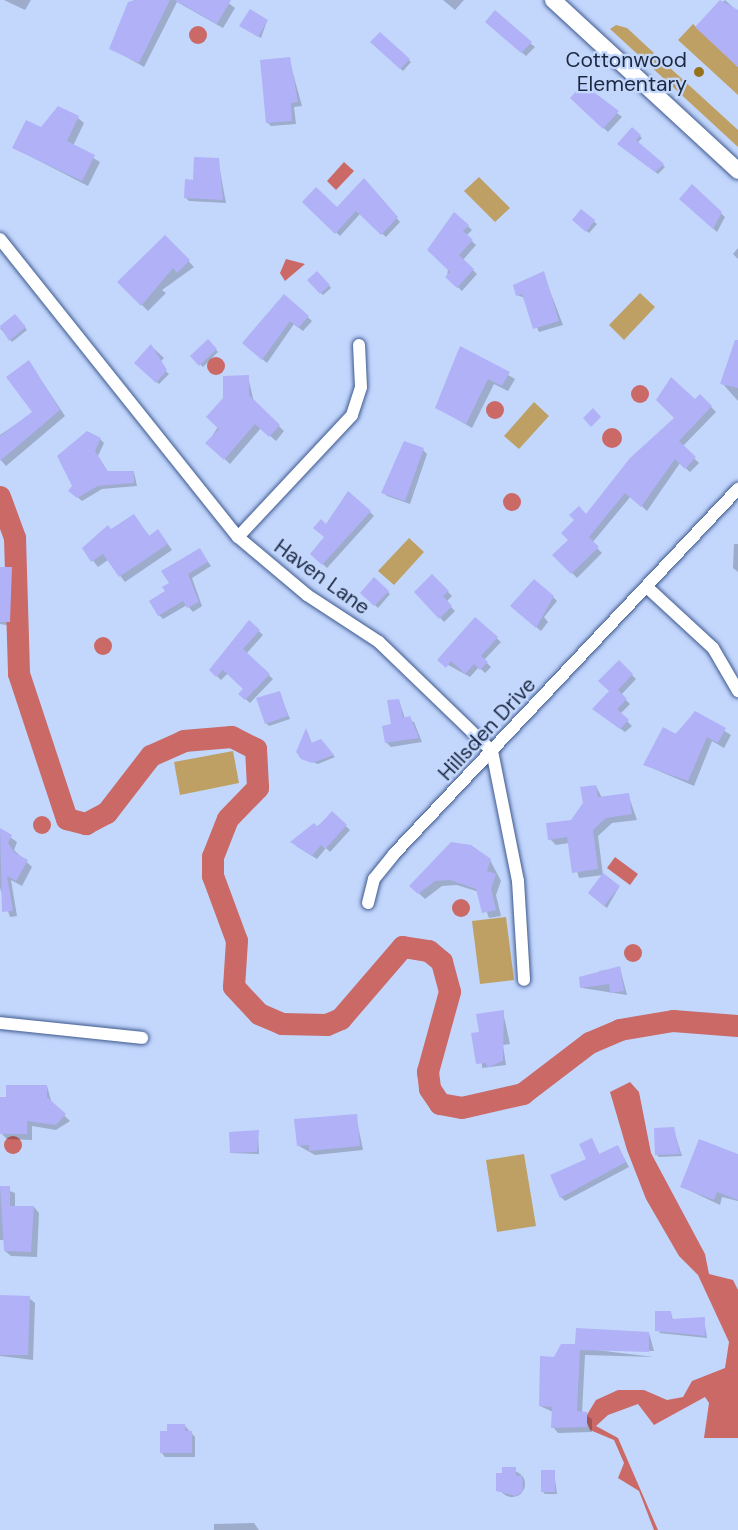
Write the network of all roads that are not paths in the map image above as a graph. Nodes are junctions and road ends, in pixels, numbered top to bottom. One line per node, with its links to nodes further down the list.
1 (553, 0): 2 (main road)
2 (738, 171)
3 (0, 239): 6 (street, Haven Lane)
4 (359, 345): 6 (street)
5 (738, 489): 7 (street, Hillsden Drive)
6 (238, 537): 9 (street, Haven Lane)
7 (649, 589): 8 (street); 9 (street, Hillsden Drive)
8 (738, 691)
9 (492, 751): 10 (street, Hillsden Drive); 11 (street)
10 (368, 903)
11 (524, 980)
12 (0, 1023): 13 (street)
13 (142, 1038)

